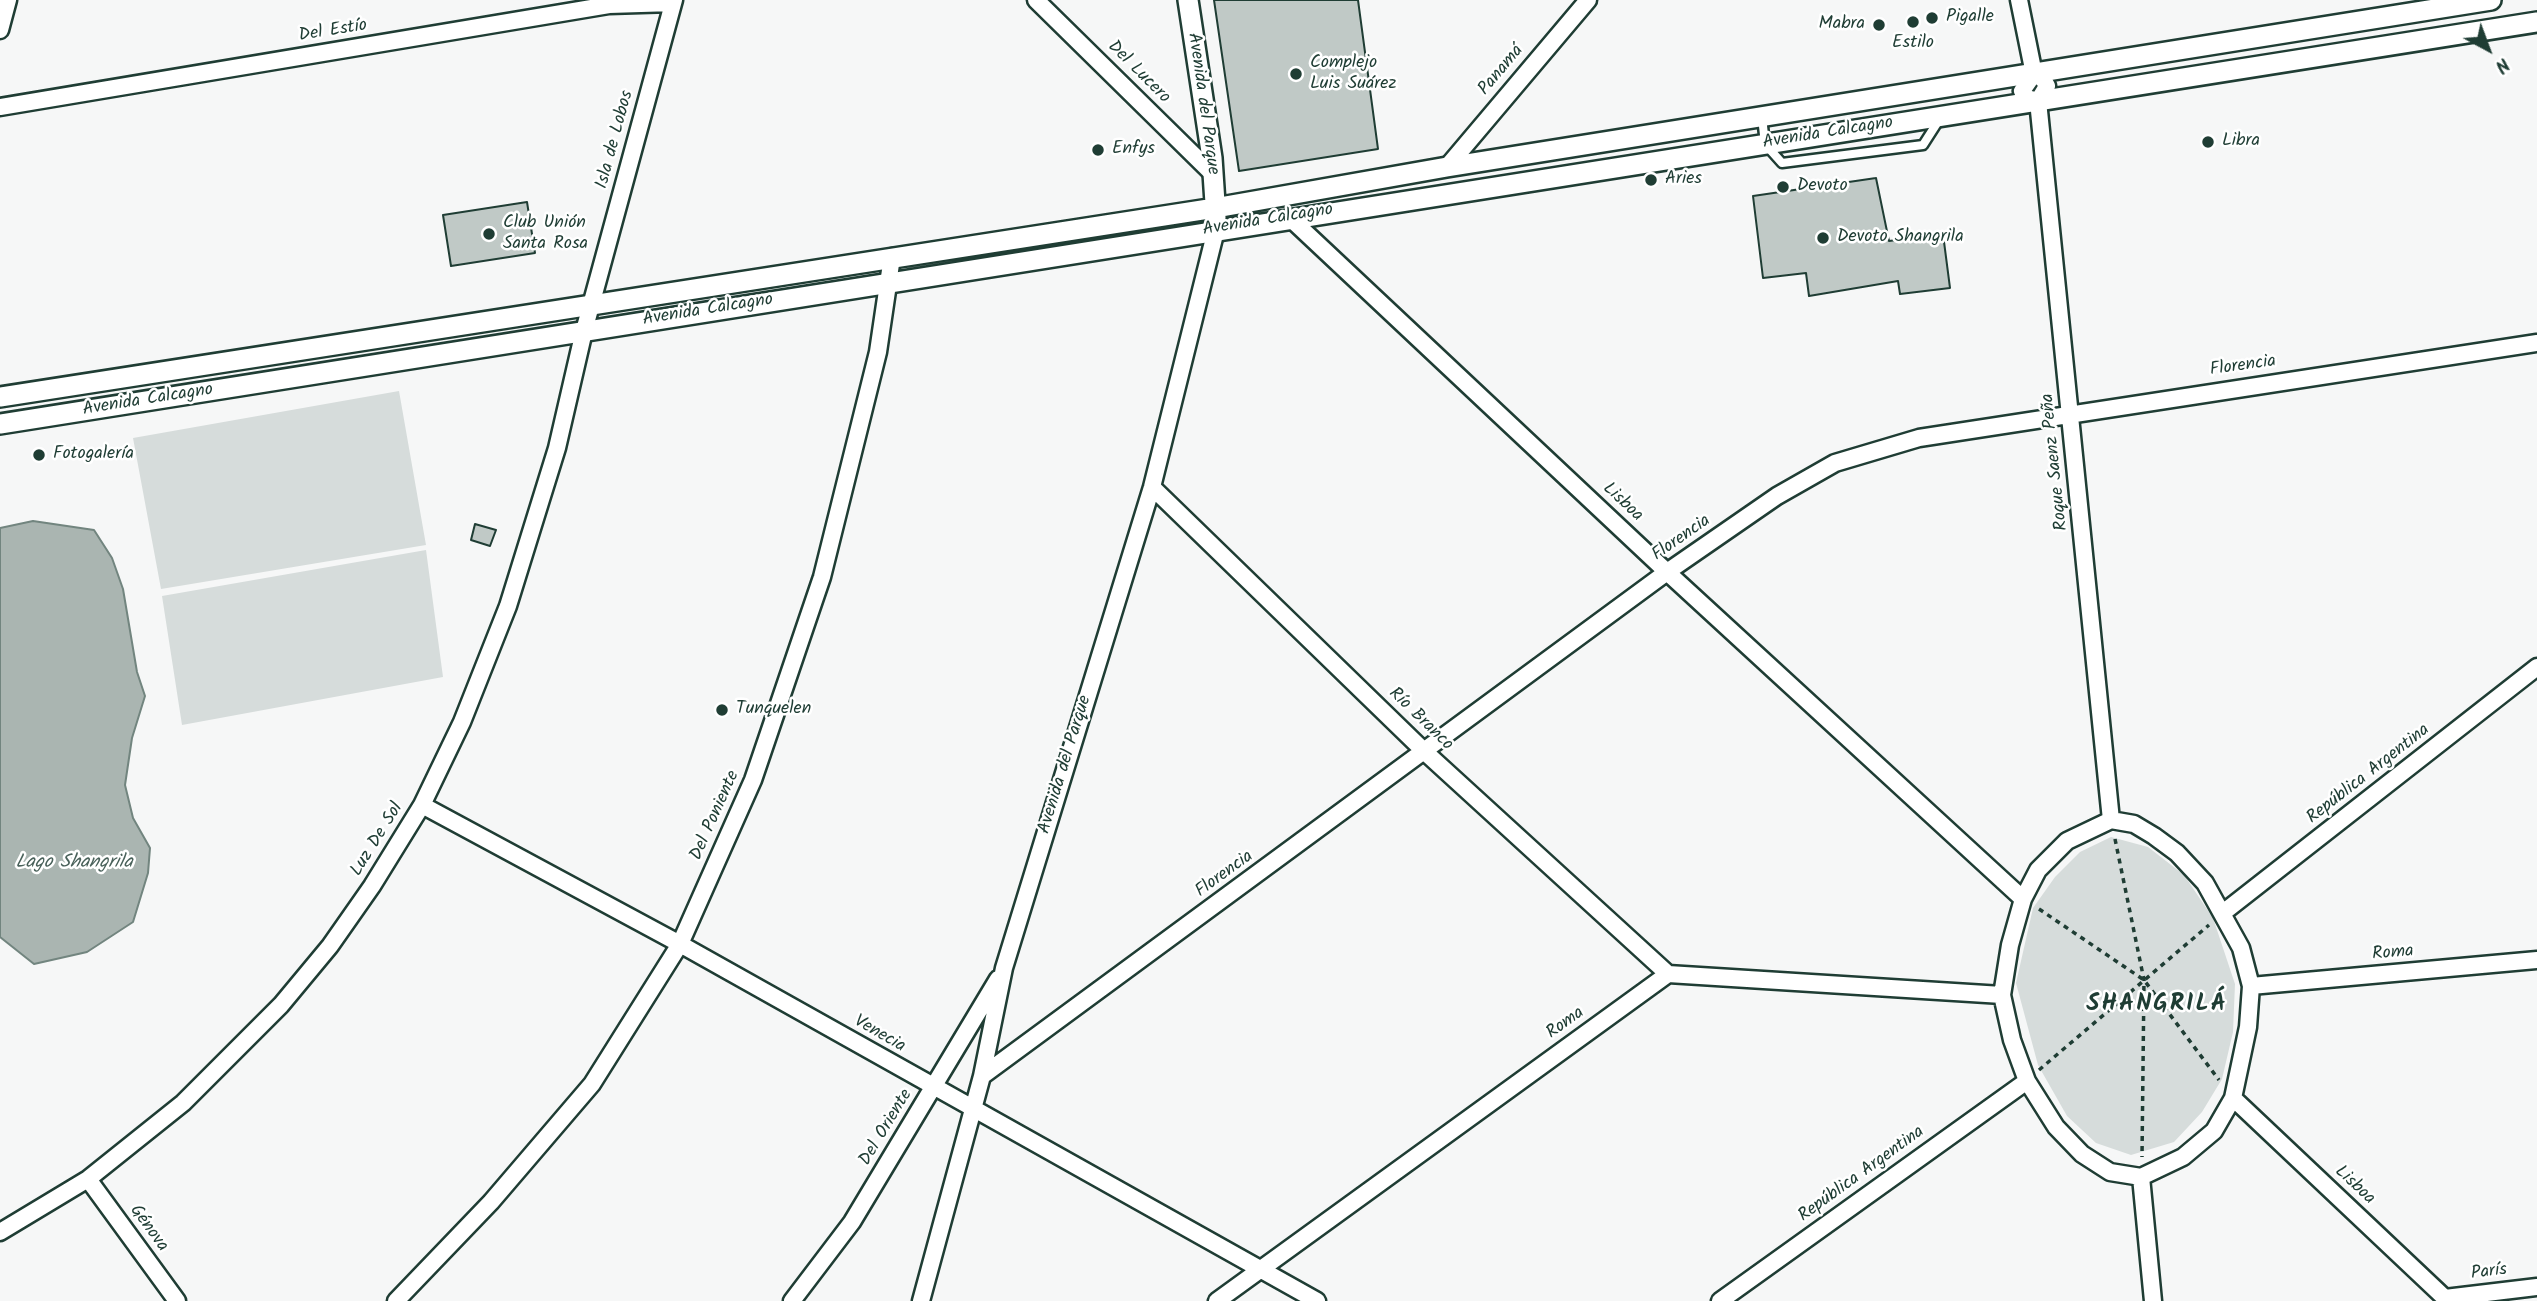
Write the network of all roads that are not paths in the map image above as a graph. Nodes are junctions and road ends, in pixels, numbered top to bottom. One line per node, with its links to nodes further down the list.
1 (8, 0): 9 (street)
2 (1036, 0): 16 (street, Del Lucero)
3 (1188, 0): 16 (street, Avenida del Parque)
4 (1588, 0): 15 (street, Panamá)
5 (2020, 0): 10 (street, Roque Saenz Peña)
6 (2491, 0): 10 (street, Avenida Calcagno)
7 (673, 2): 12 (street, Del Estío); 22 (street, Isla de Lobos)
8 (2537, 22): 11 (street, Avenida Calcagno)
9 (0, 30)
10 (2034, 74): 11 (street, Roque Saenz Peña); 13 (street, Avenida Calcagno)
11 (2038, 101): 14 (street, Avenida Calcagno); 26 (street, Roque Saenz Peña)
12 (0, 107)
13 (1762, 117): 14 (lane); 15 (street, Avenida Calcagno)
14 (1765, 144): 18 (street, Avenida Calcagno)
15 (1447, 167): 17 (street, Avenida Calcagno)
16 (1213, 174): 17 (street, Avenida del Parque)
17 (1215, 208): 19 (street, Avenida del Parque); 20 (street, Avenida Calcagno)
18 (1290, 218): 19 (street, Avenida Calcagno); 29 (street, Lisboa)
19 (1216, 230): 21 (street, Avenida Calcagno); 28 (street, Avenida del Parque)
20 (892, 257): 21 (street, Del Poniente); 22 (street, Avenida Calcagno)
21 (888, 284): 23 (street, Avenida Calcagno); 36 (street, Del Poniente)
22 (591, 303): 23 (street, Isla de Lobos); 25 (street, Avenida Calcagno)
23 (584, 331): 27 (street, Avenida Calcagno); 32 (street, Luz De Sol)
24 (2537, 343): 26 (street, Florencia)
25 (0, 397)
26 (2071, 412): 29 (street, Florencia); 33 (street, Roque Saenz Peña)
27 (0, 425)
28 (1152, 487): 31 (street, Río Branco); 38 (street, Avenida del Parque)
29 (1667, 572): 31 (street, Florencia); 34 (street, Lisboa)
30 (2537, 667): 35 (street, República Argentina)
31 (1425, 752): 39 (street, Río Branco); 42 (street, Florencia)
32 (422, 805): 36 (street, Venecia); 48 (street, Luz De Sol)
33 (2111, 820): 34 (street); 35 (street)
34 (2023, 899): 41 (street)
35 (2224, 912): 40 (street)
36 (680, 944): 44 (street, Venecia); 54 (street, Del Poniente)
37 (2537, 960): 40 (street, Roma)
38 (1004, 968): 42 (street, Avenida del Parque); 44 (street, Del Oriente)
39 (1668, 974): 41 (street); 50 (street, Roma)
40 (2251, 986): 45 (street)
41 (2001, 995): 43 (street)
42 (982, 1076): 46 (street, Avenida del Parque)
43 (2026, 1081): 47 (street); 59 (street, República Argentina)
44 (933, 1088): 46 (street, Venecia); 55 (street, Del Oriente)
45 (2233, 1098): 47 (street); 52 (street, Lisboa)
46 (973, 1109): 50 (street, Venecia); 56 (street, Avenida del Parque)
47 (2141, 1178): 60 (street)
48 (88, 1180): 49 (street, Luz De Sol); 53 (street, Génova)
49 (0, 1232)
50 (1260, 1269): 57 (street, Roma); 58 (street, Venecia)
51 (2537, 1287): 52 (street, París)
52 (2447, 1300)
53 (177, 1301)
54 (396, 1301)
55 (792, 1301)
56 (922, 1301)
57 (1217, 1301)
58 (1317, 1301)
59 (1720, 1301)
60 (2153, 1301)

